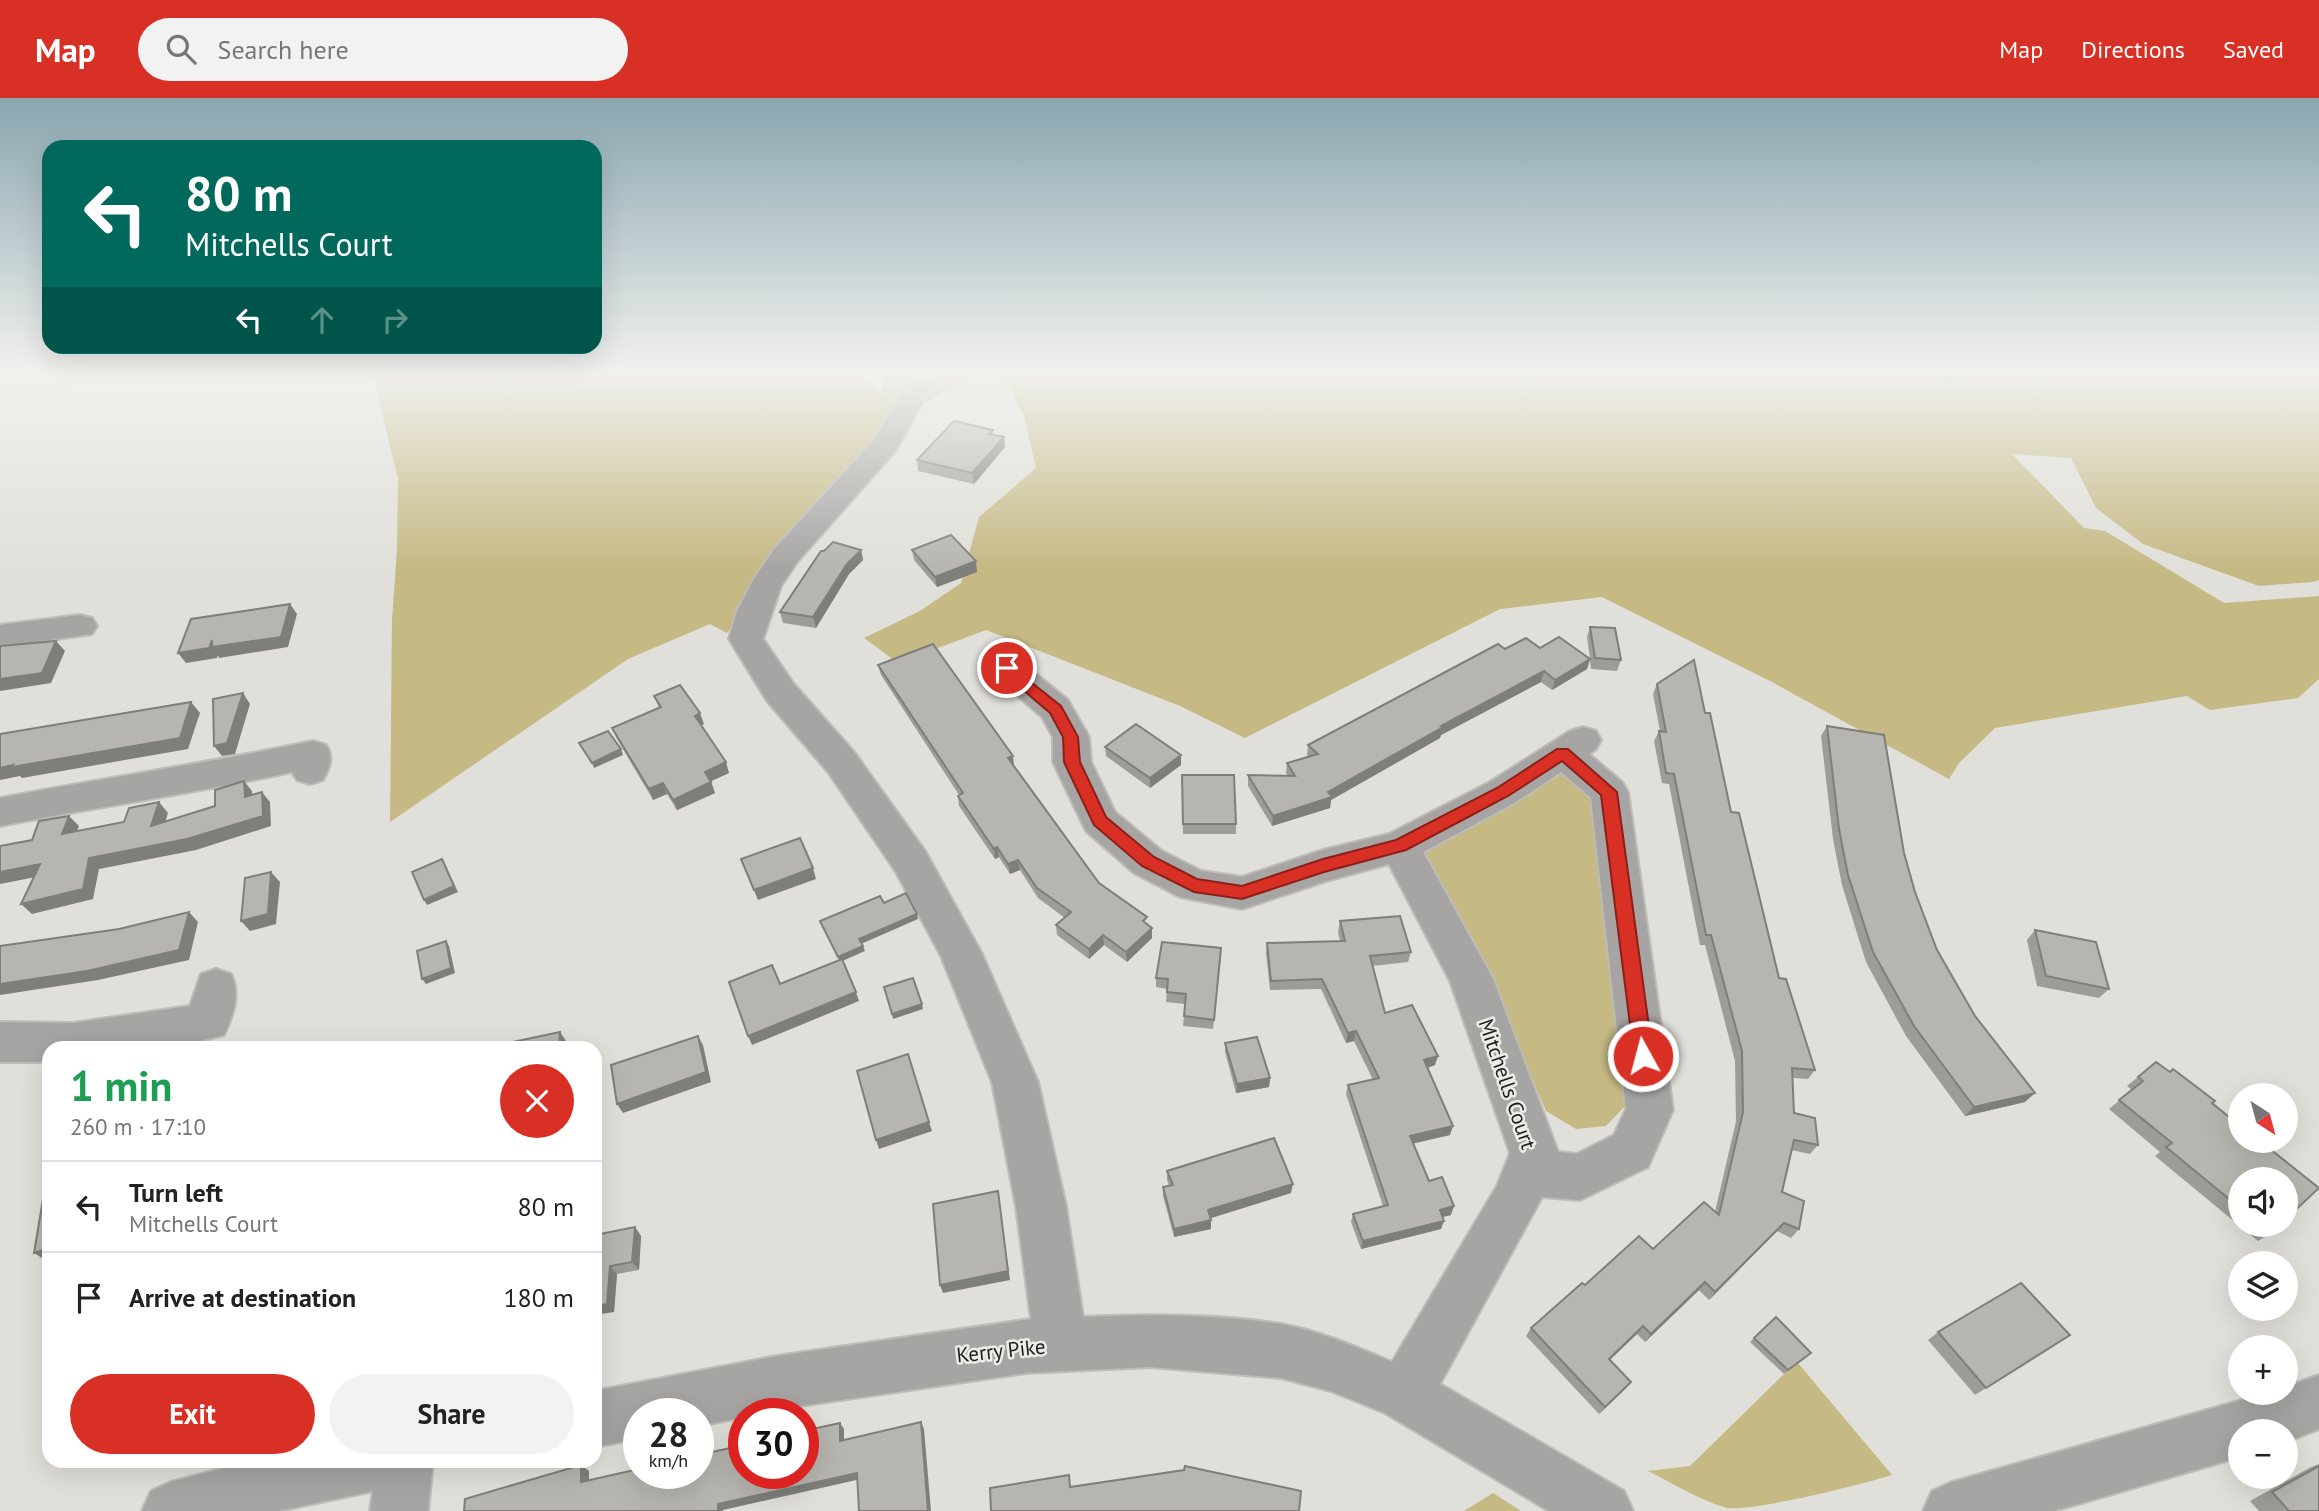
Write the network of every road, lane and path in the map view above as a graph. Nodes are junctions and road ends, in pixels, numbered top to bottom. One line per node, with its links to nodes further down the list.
1 (890, 437): 13 (street)
2 (80, 626): 3 (street)
3 (0, 636)
4 (1007, 668): 7 (street)
5 (310, 770): 6 (street)
6 (0, 812)
7 (1400, 846): 12 (street, Mitchells Court); 12 (street)
8 (216, 987): 9 (street)
9 (90, 1041)
10 (0, 1042): 11 (street)
11 (42, 1043)
12 (1527, 1173): 14 (street, Mitchells Court)
13 (1060, 1345): 14 (street, Kerry Pike); 16 (street, Kerry Pike)
14 (1404, 1394): 21 (street, Kerry Pike)
15 (2319, 1402): 22 (street)
16 (602, 1418)
17 (349, 1468): 19 (street)
18 (404, 1468): 20 (street)
19 (171, 1511)
20 (399, 1511)
21 (1604, 1511)
22 (1952, 1511)

